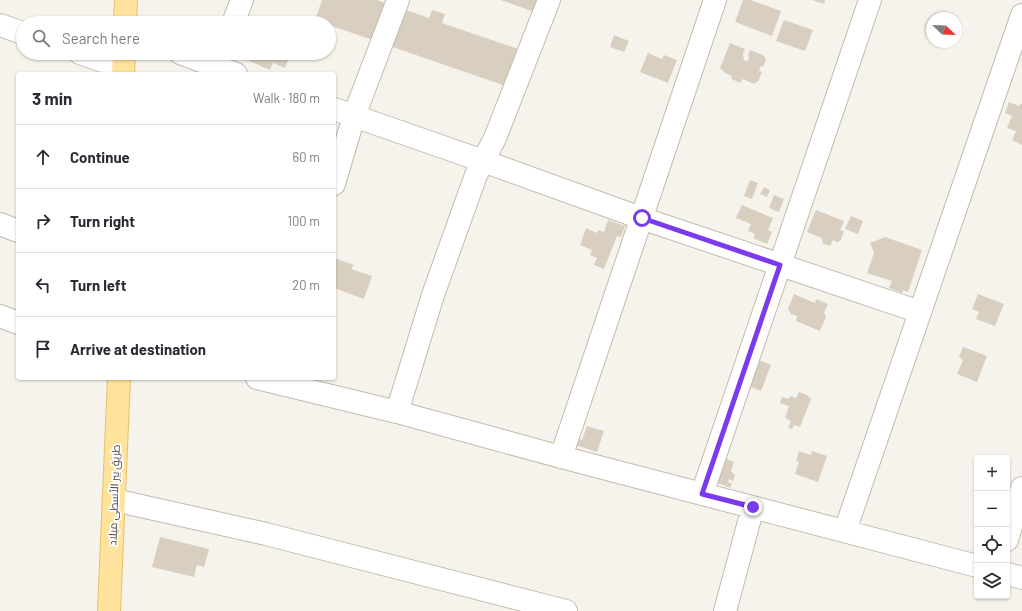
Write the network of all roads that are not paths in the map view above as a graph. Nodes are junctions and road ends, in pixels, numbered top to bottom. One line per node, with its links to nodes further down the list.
1 (126, 0): 8 (main road)
2 (242, 0): 9 (street)
3 (398, 0): 17 (street)
4 (549, 0): 18 (street)
5 (715, 0): 20 (street)
6 (870, 0): 23 (street)
7 (1022, 15): 24 (street)
8 (125, 16)
9 (236, 16)
10 (0, 25): 11 (street)
11 (16, 31)
12 (105, 60): 14 (street)
13 (219, 60): 15 (street)
14 (123, 65)
15 (234, 72)
16 (336, 110): 17 (street)
17 (354, 116): 18 (street); 19 (street)
18 (483, 161): 20 (street); 29 (street)
19 (336, 177)
20 (642, 218): 23 (street); 30 (street)
21 (0, 224): 22 (street)
22 (16, 230)
23 (780, 265): 24 (street); 32 (street)
24 (920, 312): 36 (street)
25 (0, 316): 26 (street)
26 (16, 322)
27 (119, 380): 33 (main road, طريق بير الأسطى ميلاد)
28 (286, 381): 29 (street)
29 (397, 412): 30 (street)
30 (561, 457): 32 (street)
31 (1022, 488): 35 (street)
32 (702, 494): 34 (street)
33 (114, 500): 40 (main road, طريق بير الأسطى ميلاد); 41 (street)
34 (753, 507): 36 (street); 42 (street)
35 (1010, 530)
36 (845, 531): 37 (street)
37 (974, 565)
38 (1010, 575): 39 (street)
39 (1022, 578)
40 (109, 611)
41 (566, 611)
42 (725, 611)

